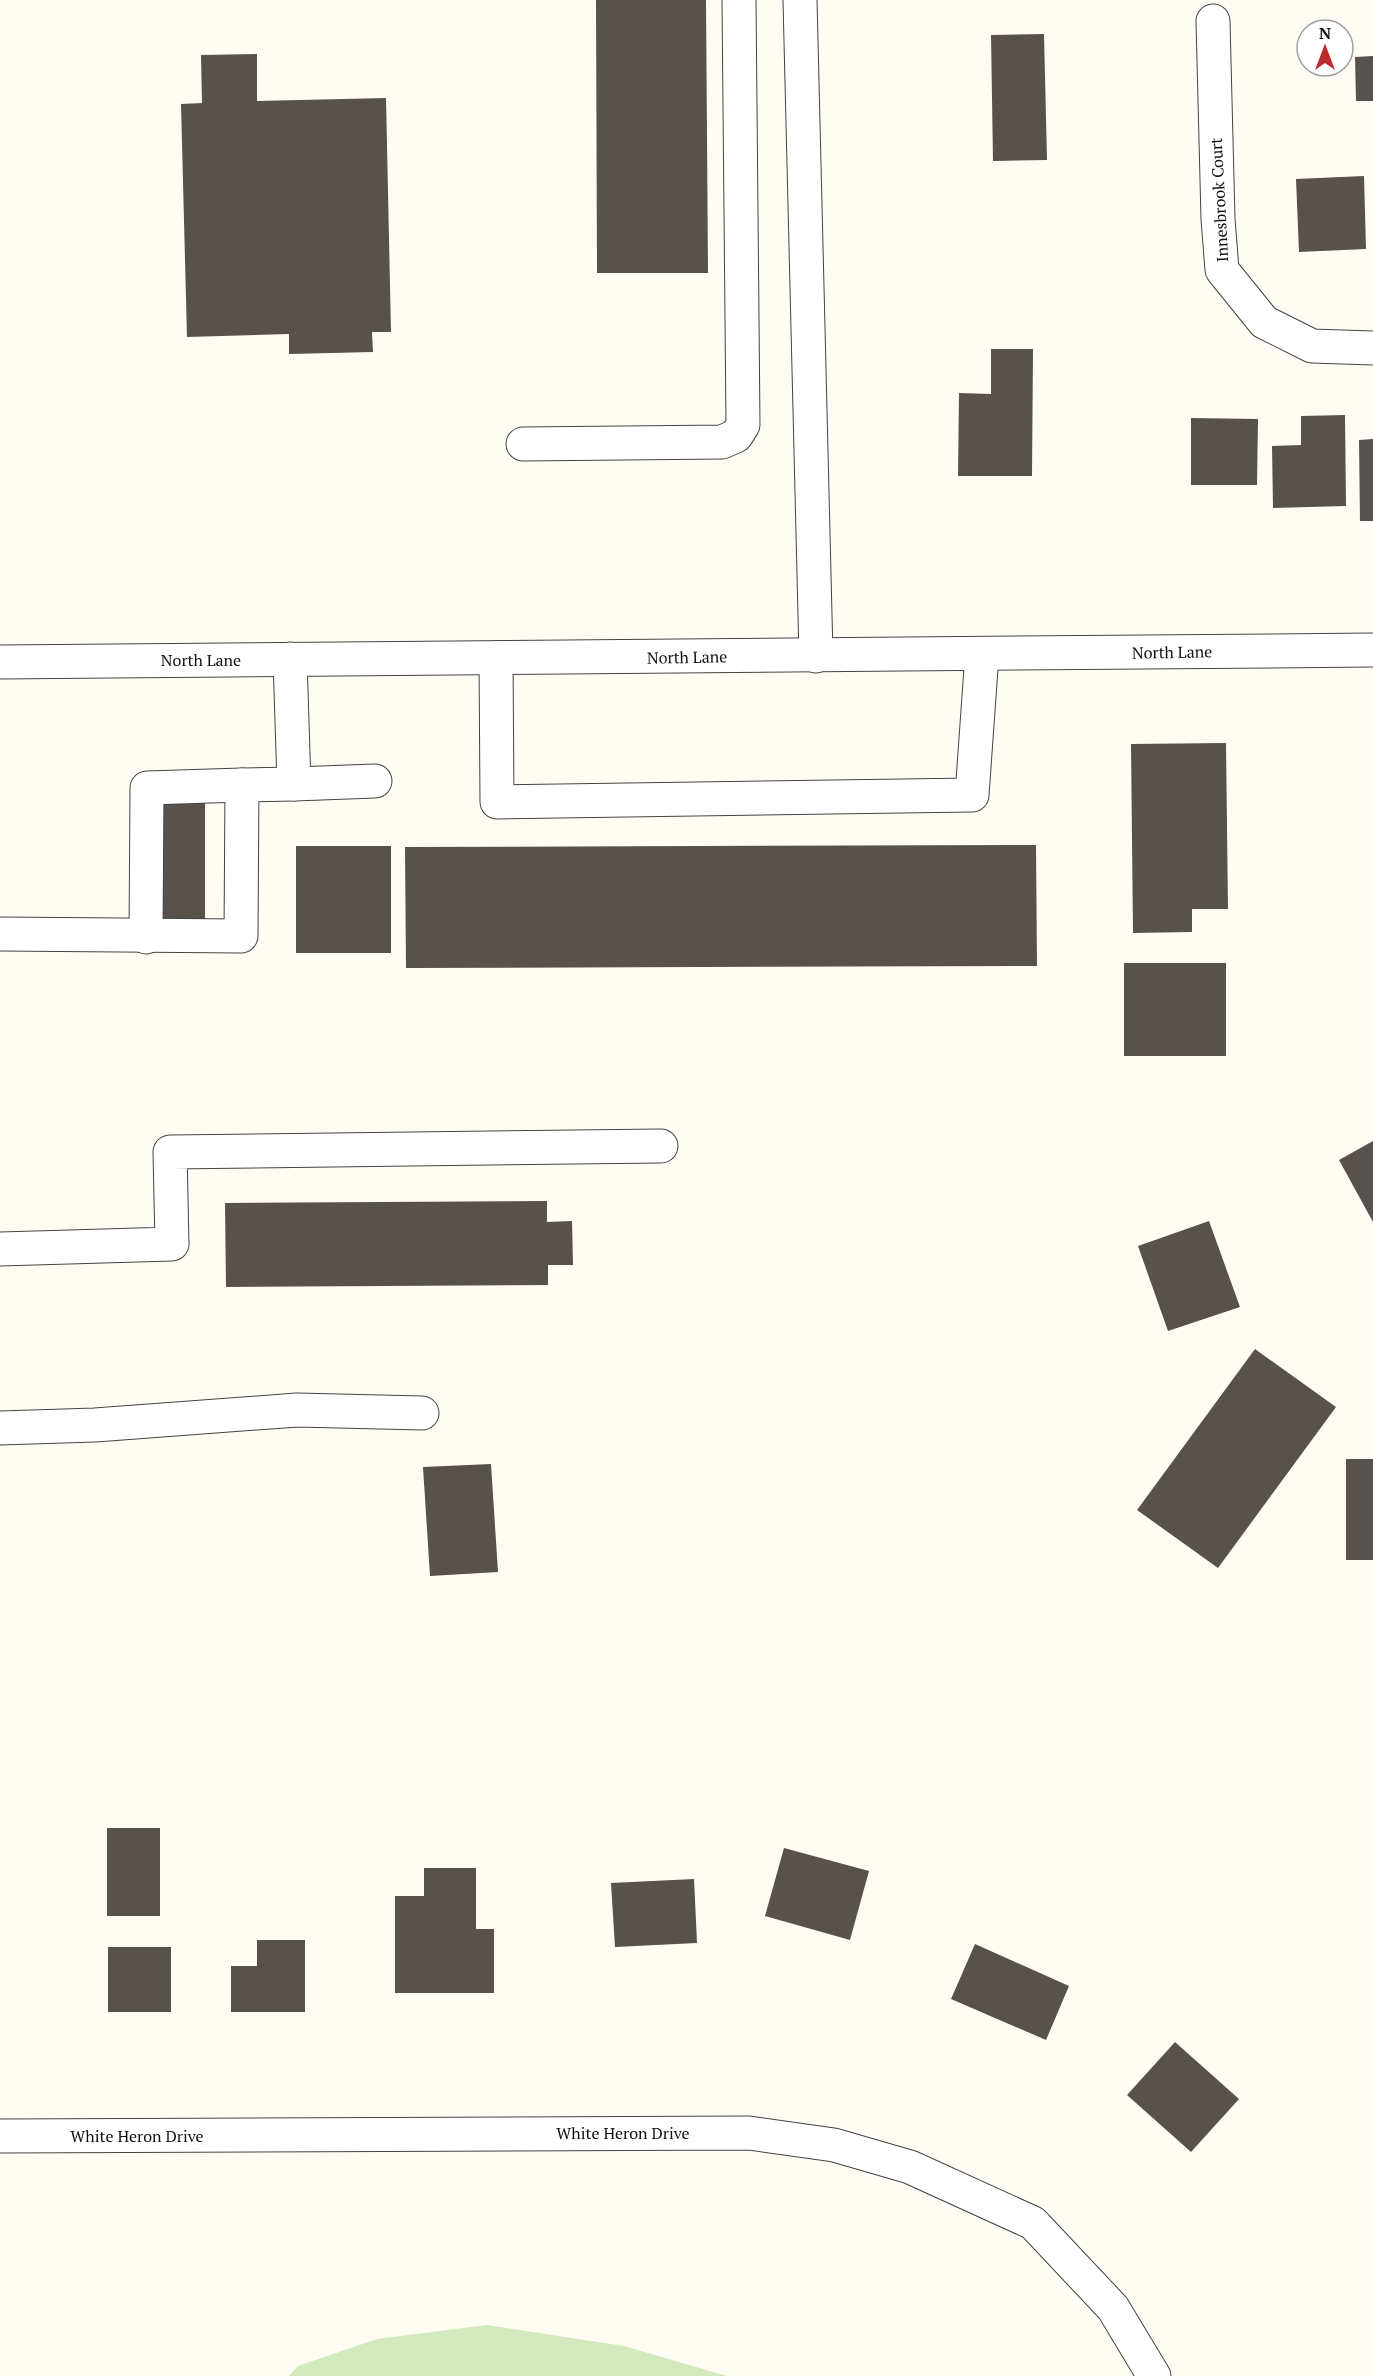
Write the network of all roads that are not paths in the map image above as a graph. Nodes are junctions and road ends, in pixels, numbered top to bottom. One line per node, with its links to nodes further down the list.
1 (739, 0): 5 (street)
2 (801, 0): 8 (street)
3 (1213, 21): 4 (street, Innesbrook Court)
4 (1373, 348)
5 (523, 444)
6 (1373, 650): 7 (street, North Lane)
7 (982, 654): 8 (street, North Lane); 9 (street)
8 (816, 656): 9 (street, North Lane)
9 (496, 658): 10 (street, North Lane)
10 (290, 659): 11 (street, North Lane); 13 (street)
11 (0, 662)
12 (375, 781): 13 (street)
13 (294, 784): 14 (street)
14 (242, 785): 16 (street); 16 (street)
15 (0, 934): 16 (street)
16 (146, 937)
17 (660, 1146): 18 (street)
18 (0, 1249)
19 (422, 1413): 20 (street)
20 (0, 1428)
21 (0, 2136): 22 (street, White Heron Drive)
22 (1154, 2376)

